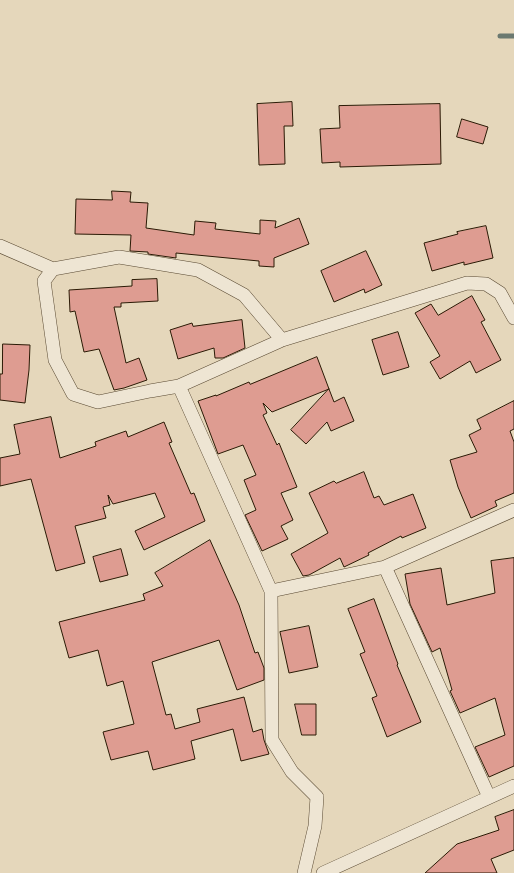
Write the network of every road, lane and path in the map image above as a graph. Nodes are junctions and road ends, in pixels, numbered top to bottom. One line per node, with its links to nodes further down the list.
1 (0, 246): 2 (street)
2 (53, 269): 4 (street); 5 (street)
3 (514, 318): 4 (street)
4 (282, 340): 5 (street)
5 (179, 386): 8 (street)
6 (514, 510): 7 (street)
7 (385, 567): 8 (street); 10 (street)
8 (270, 591): 11 (street)
9 (514, 786): 10 (street)
10 (489, 797): 12 (street)
11 (304, 873)
12 (323, 873)

